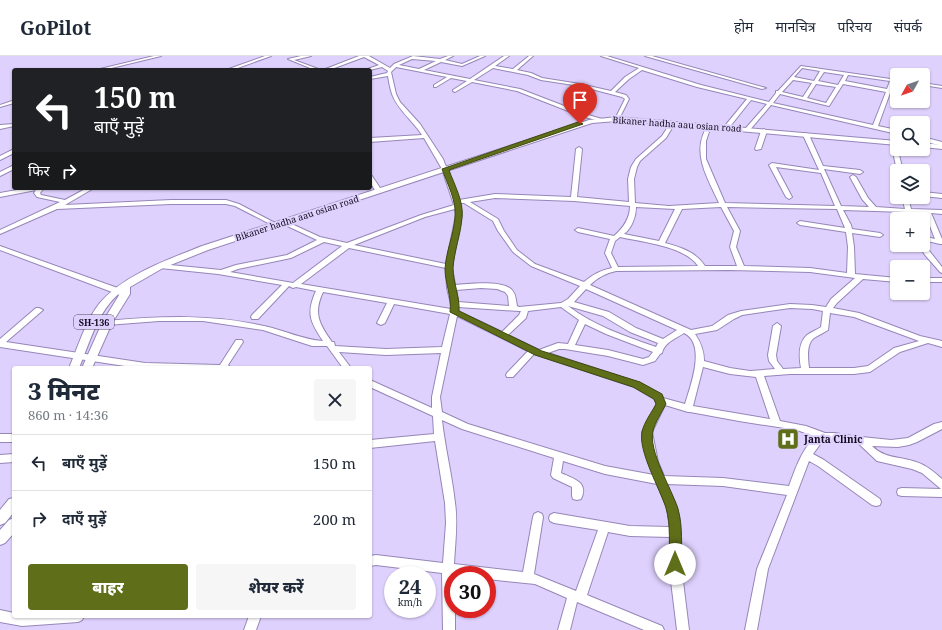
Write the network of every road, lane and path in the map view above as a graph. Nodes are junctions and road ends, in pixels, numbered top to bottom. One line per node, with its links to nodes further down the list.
1 (159, 56): 17 (street)
2 (269, 56): 18 (street)
3 (308, 56): 19 (street)
4 (363, 56): 20 (street)
5 (366, 56): 15 (street)
6 (451, 56): 13 (street)
7 (483, 56): 13 (street)
8 (507, 56): 16 (street)
9 (531, 56): 25 (street)
10 (603, 56): 21 (street)
11 (647, 56): 38 (street)
12 (414, 57): 13 (street); 14 (street)
13 (440, 61): 23 (street)
14 (395, 65): 23 (street); 26 (street)
15 (382, 66): 22 (street); 26 (street)
16 (491, 66): 25 (street); 31 (street)
17 (107, 68)
18 (234, 68)
19 (313, 68)
20 (330, 68)
21 (642, 68): 41 (street); 43 (street)
22 (372, 69)
23 (420, 70): 28 (street)
24 (823, 70): 27 (street); 30 (street); 33 (street)
25 (513, 71): 41 (street)
26 (390, 72): 29 (street); 61 (street)
27 (847, 74): 32 (street); 34 (street)
28 (451, 76): 31 (street); 36 (street)
29 (372, 77)
30 (791, 78): 33 (street); 42 (street)
31 (472, 79): 39 (street); 50 (street)
32 (890, 79)
33 (815, 82): 34 (street); 44 (street)
34 (840, 84): 40 (street); 44 (street)
35 (930, 85): 37 (street)
36 (436, 86)
37 (942, 87)
38 (764, 88)
39 (455, 91)
40 (889, 91): 54 (street)
41 (613, 92): 49 (street)
42 (778, 92): 44 (street); 46 (street)
43 (750, 98): 46 (street); 55 (street)
44 (804, 99)
45 (12, 102): 47 (street)
46 (768, 103): 54 (street); 57 (street)
47 (2, 105): 48 (street)
48 (9, 108)
49 (617, 119): 50 (main road, Bikaner hadha aau osian road / SH-136); 51 (main road, Bikaner hadha aau osian road / SH-136)
50 (600, 120): 73 (main road, Bikaner hadha aau osian road / SH-136)
51 (673, 123): 53 (main road, Bikaner hadha aau osian road / SH-136); 91 (street)
52 (12, 125): 56 (street)
53 (709, 126): 55 (main road, Bikaner hadha aau osian road / SH-136); 92 (street)
54 (875, 127): 58 (street)
55 (726, 128): 57 (main road, Bikaner hadha aau osian road / SH-136)
56 (0, 129)
57 (747, 130): 59 (main road, Bikaner hadha aau osian road / SH-136)
58 (890, 130)
59 (764, 131): 60 (main road, Bikaner hadha aau osian road / SH-136); 68 (street)
60 (806, 135): 64 (main road, Bikaner hadha aau osian road / SH-136); 74 (street)
61 (424, 136): 62 (street); 73 (street)
62 (372, 140)
63 (930, 142): 66 (street)
64 (890, 143)
65 (930, 145): 66 (main road)
66 (942, 146)
67 (579, 149): 87 (street)
68 (758, 149)
69 (12, 152): 70 (street)
70 (0, 159): 71 (street)
71 (12, 165)
72 (12, 167): 76 (street)
73 (446, 169): 82 (main road, Bikaner hadha aau osian road / SH-136); 89 (street)
74 (822, 169): 75 (street); 86 (street); 95 (street)
75 (860, 172)
76 (0, 174)
77 (853, 177): 96 (street)
78 (372, 181): 82 (street)
79 (27, 190): 83 (street)
80 (39, 190): 88 (street)
81 (88, 190): 88 (street)
82 (379, 191): 100 (main road, Bikaner hadha aau osian road / SH-136)
83 (0, 195)
84 (930, 195): 85 (street)
85 (942, 196)
86 (790, 197)
87 (574, 199): 89 (street); 91 (street)
88 (67, 202): 93 (street)
89 (460, 203): 112 (street); 117 (street); 128 (street)
90 (907, 204): 97 (street)
91 (632, 205): 94 (street); 107 (street)
92 (723, 205): 94 (street); 95 (street); 116 (street)
93 (56, 207): 102 (street); 105 (street)
94 (680, 208): 111 (street)
95 (839, 208): 96 (street); 104 (street)
96 (874, 209): 97 (street)
97 (908, 210): 98 (street)
98 (927, 211): 99 (street); 110 (street)
99 (942, 212)
100 (283, 222): 102 (main road, Bikaner hadha aau osian road / SH-136); 108 (street)
101 (800, 223): 104 (street)
102 (276, 225): 115 (main road, Bikaner hadha aau osian road / SH-136)
103 (578, 230): 107 (street)
104 (850, 231): 106 (street); 122 (street)
105 (0, 232)
106 (880, 235)
107 (618, 236): 111 (street); 119 (street)
108 (322, 240): 112 (street); 121 (street)
109 (930, 240): 110 (street)
110 (941, 242)
111 (661, 244): 118 (street)
112 (347, 246): 117 (street); 127 (street)
113 (0, 248): 130 (street)
114 (926, 252): 120 (street)
115 (160, 266): 121 (street); 130 (main road, Bikaner hadha aau osian road / SH-136)
116 (741, 267): 118 (street); 122 (street)
117 (449, 268): 129 (street)
118 (703, 268): 119 (street)
119 (616, 269): 128 (street)
120 (942, 271)
121 (220, 273): 127 (street)
122 (851, 276): 123 (street)
123 (860, 278): 124 (street); 138 (street)
124 (890, 280)
125 (930, 280): 126 (street)
126 (942, 280)
127 (289, 285): 131 (street); 139 (street)
128 (584, 285): 133 (street); 144 (street)
129 (451, 288): 134 (street); 135 (street)
130 (122, 290): 141 (main road, Bikaner hadha aau osian road / SH-136); 156 (main road, Bikaner hadha aau osian road / SH-136)
131 (320, 290): 132 (street); 151 (street)
132 (392, 301): 134 (street); 142 (street)
133 (565, 304): 136 (street); 140 (street); 148 (street)
134 (455, 308): 135 (street); 145 (street); 153 (street)
135 (513, 308): 136 (street)
136 (525, 309): 145 (street)
137 (39, 310): 149 (street)
138 (828, 310): 144 (street); 146 (street); 163 (street)
139 (255, 317)
140 (582, 321): 152 (street); 154 (street)
141 (107, 323): 151 (street); 158 (main road, Bikaner hadha aau osian road / SH-136)
142 (381, 323)
143 (777, 326): 164 (street)
144 (687, 331): 148 (street); 157 (street)
145 (504, 335): 155 (street)
146 (927, 341): 150 (street); 163 (street)
147 (239, 342): 161 (street)
148 (663, 342): 154 (street)
149 (0, 343): 156 (street)
150 (942, 344)
151 (332, 346): 153 (street); 162 (street)
152 (570, 346): 154 (street); 155 (street)
153 (446, 350): 170 (street)
154 (658, 350)
155 (536, 352): 166 (street); 168 (street)
156 (78, 357): 158 (street); 159 (main road, Bikaner hadha aau osian road / SH-136)
157 (700, 363): 165 (street); 169 (street)
158 (89, 364): 160 (street)
159 (75, 366)
160 (146, 366)
161 (223, 366)
162 (346, 366)
163 (806, 371): 164 (street)
164 (781, 372): 165 (street)
165 (759, 374): 171 (street)
166 (510, 375)
167 (372, 384): 170 (street)
168 (661, 401): 169 (street); 183 (street)
169 (688, 409): 171 (street)
170 (436, 412): 174 (street); 180 (street)
171 (776, 423): 173 (street)
172 (942, 425): 177 (street)
173 (824, 436): 177 (street); 179 (street)
174 (439, 437): 178 (street); 199 (street)
175 (0, 438): 176 (street)
176 (12, 438)
177 (861, 441): 184 (street)
178 (372, 444)
179 (807, 456): 185 (street); 189 (street)
180 (559, 457): 183 (street); 188 (street)
181 (12, 458): 182 (street)
182 (0, 460)
183 (659, 480): 185 (street); 196 (street)
184 (942, 485)
185 (792, 491): 213 (street)
186 (902, 492): 187 (street)
187 (942, 493)
188 (577, 496)
189 (876, 502)
190 (8, 507): 193 (main road)
191 (538, 517): 202 (street)
192 (554, 518): 195 (street)
193 (0, 519)
194 (12, 526): 197 (main road)
195 (604, 527): 196 (street); 203 (street)
196 (676, 532): 212 (street)
197 (0, 539)
198 (372, 561): 200 (street)
199 (448, 566)
200 (444, 568)
201 (496, 574): 202 (street)
202 (528, 578): 203 (street)
203 (577, 596): 210 (street); 211 (street)
204 (0, 616): 205 (street)
205 (45, 618)
206 (254, 618): 208 (street)
207 (449, 618): 209 (street)
208 (250, 630)
209 (449, 630)
210 (564, 630)
211 (658, 630)
212 (683, 630)
213 (751, 630)

